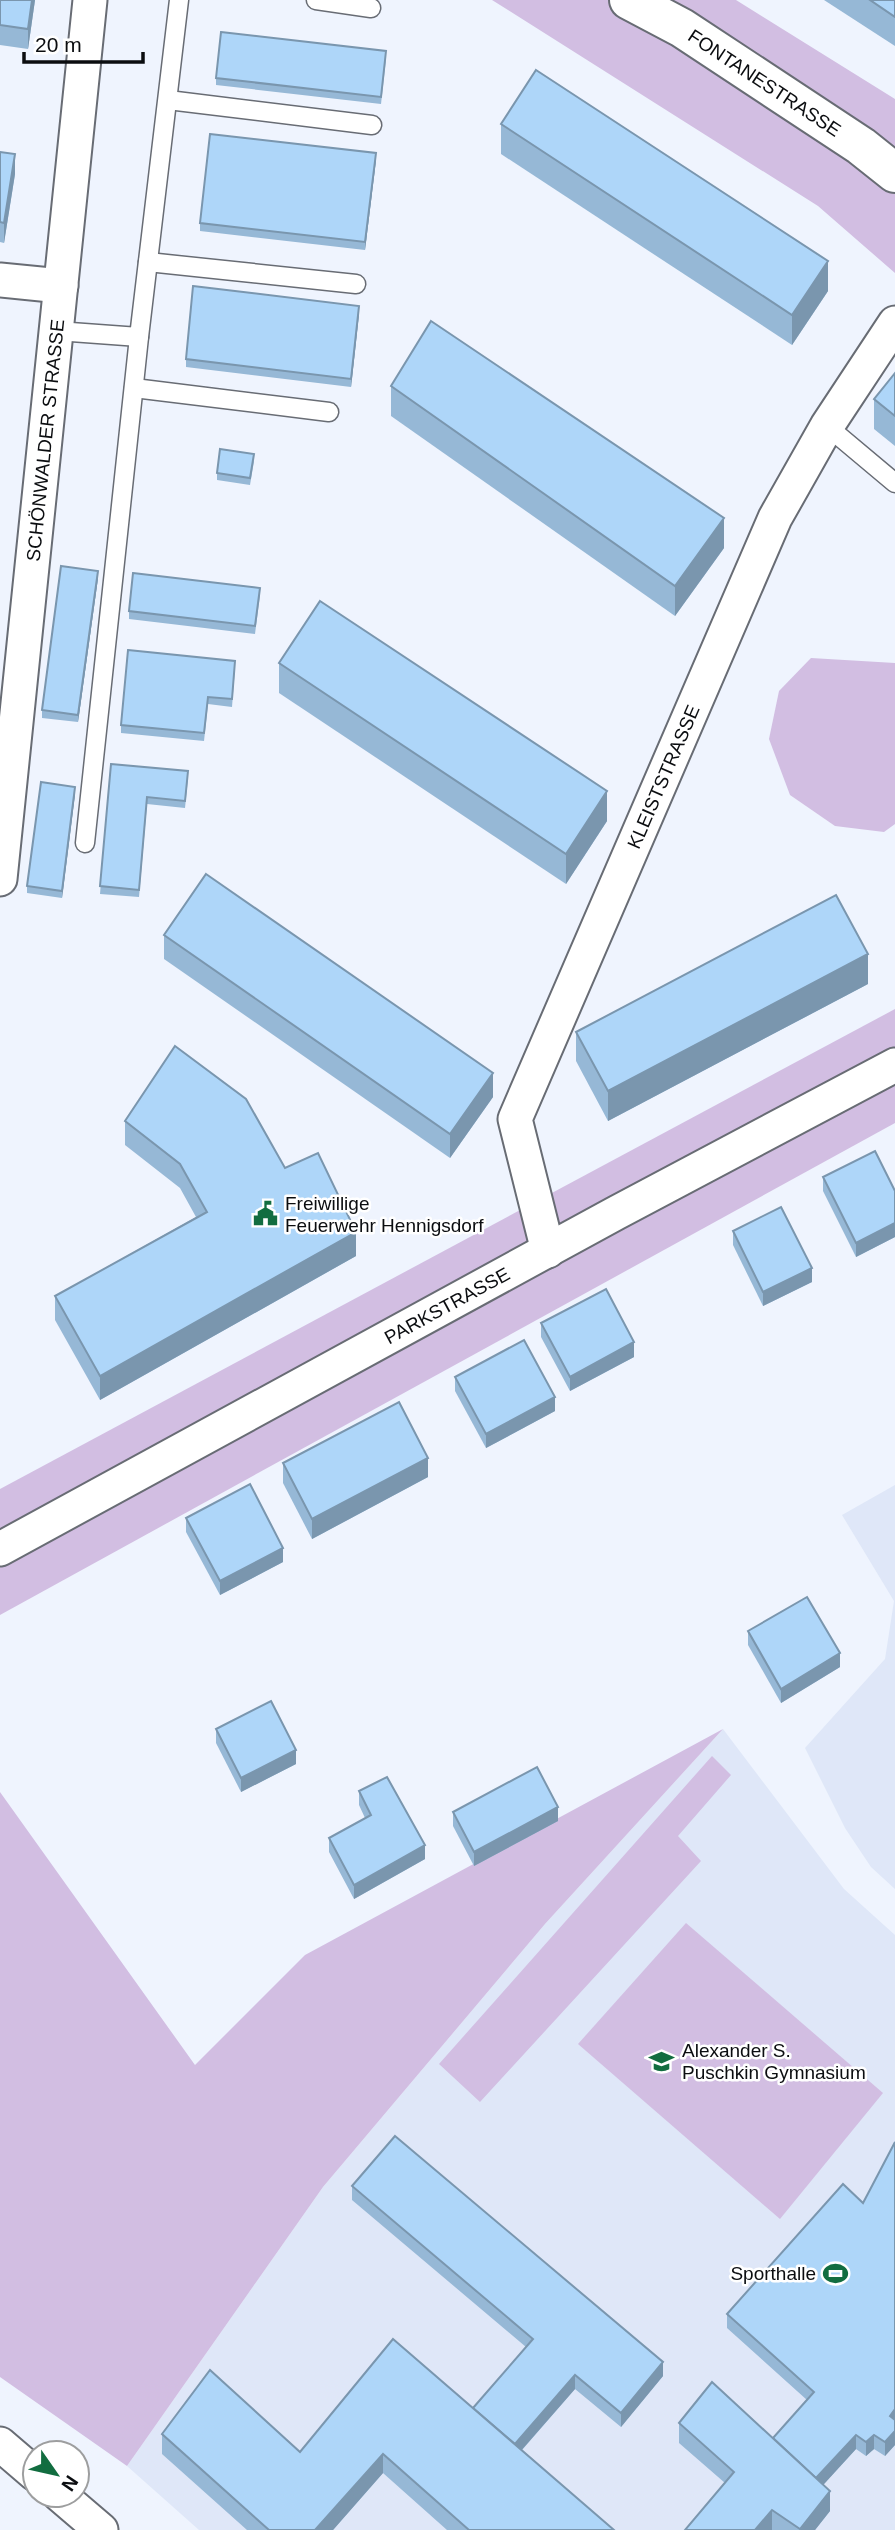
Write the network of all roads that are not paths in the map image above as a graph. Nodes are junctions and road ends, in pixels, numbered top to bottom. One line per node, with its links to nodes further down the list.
1 (90, 0): 12 (street, SCHÖNWALDER STRASSE)
2 (179, 0): 6 (lane)
3 (316, 0): 5 (lane)
4 (629, 0): 8 (street, FONTANESTRASSE)
5 (371, 8)
6 (168, 100): 7 (lane); 9 (lane)
7 (372, 125)
8 (895, 173)
9 (148, 262): 11 (lane); 15 (lane)
10 (0, 280): 12 (street)
11 (356, 284)
12 (61, 286): 14 (street, SCHÖNWALDER STRASSE)
13 (895, 323): 18 (street, KLEISTSTRASSE)
14 (57, 331): 15 (lane); 21 (street, SCHÖNWALDER STRASSE)
15 (139, 337): 16 (lane)
16 (134, 388): 17 (lane); 20 (lane)
17 (329, 412)
18 (827, 426): 19 (lane); 23 (street, KLEISTSTRASSE)
19 (895, 483)
20 (85, 844)
21 (0, 879)
22 (895, 1065): 23 (street, PARKSTRASSE)
23 (548, 1251): 24 (street, PARKSTRASSE)
24 (0, 1549)
25 (77, 2509): 26 (street)
26 (102, 2530)

